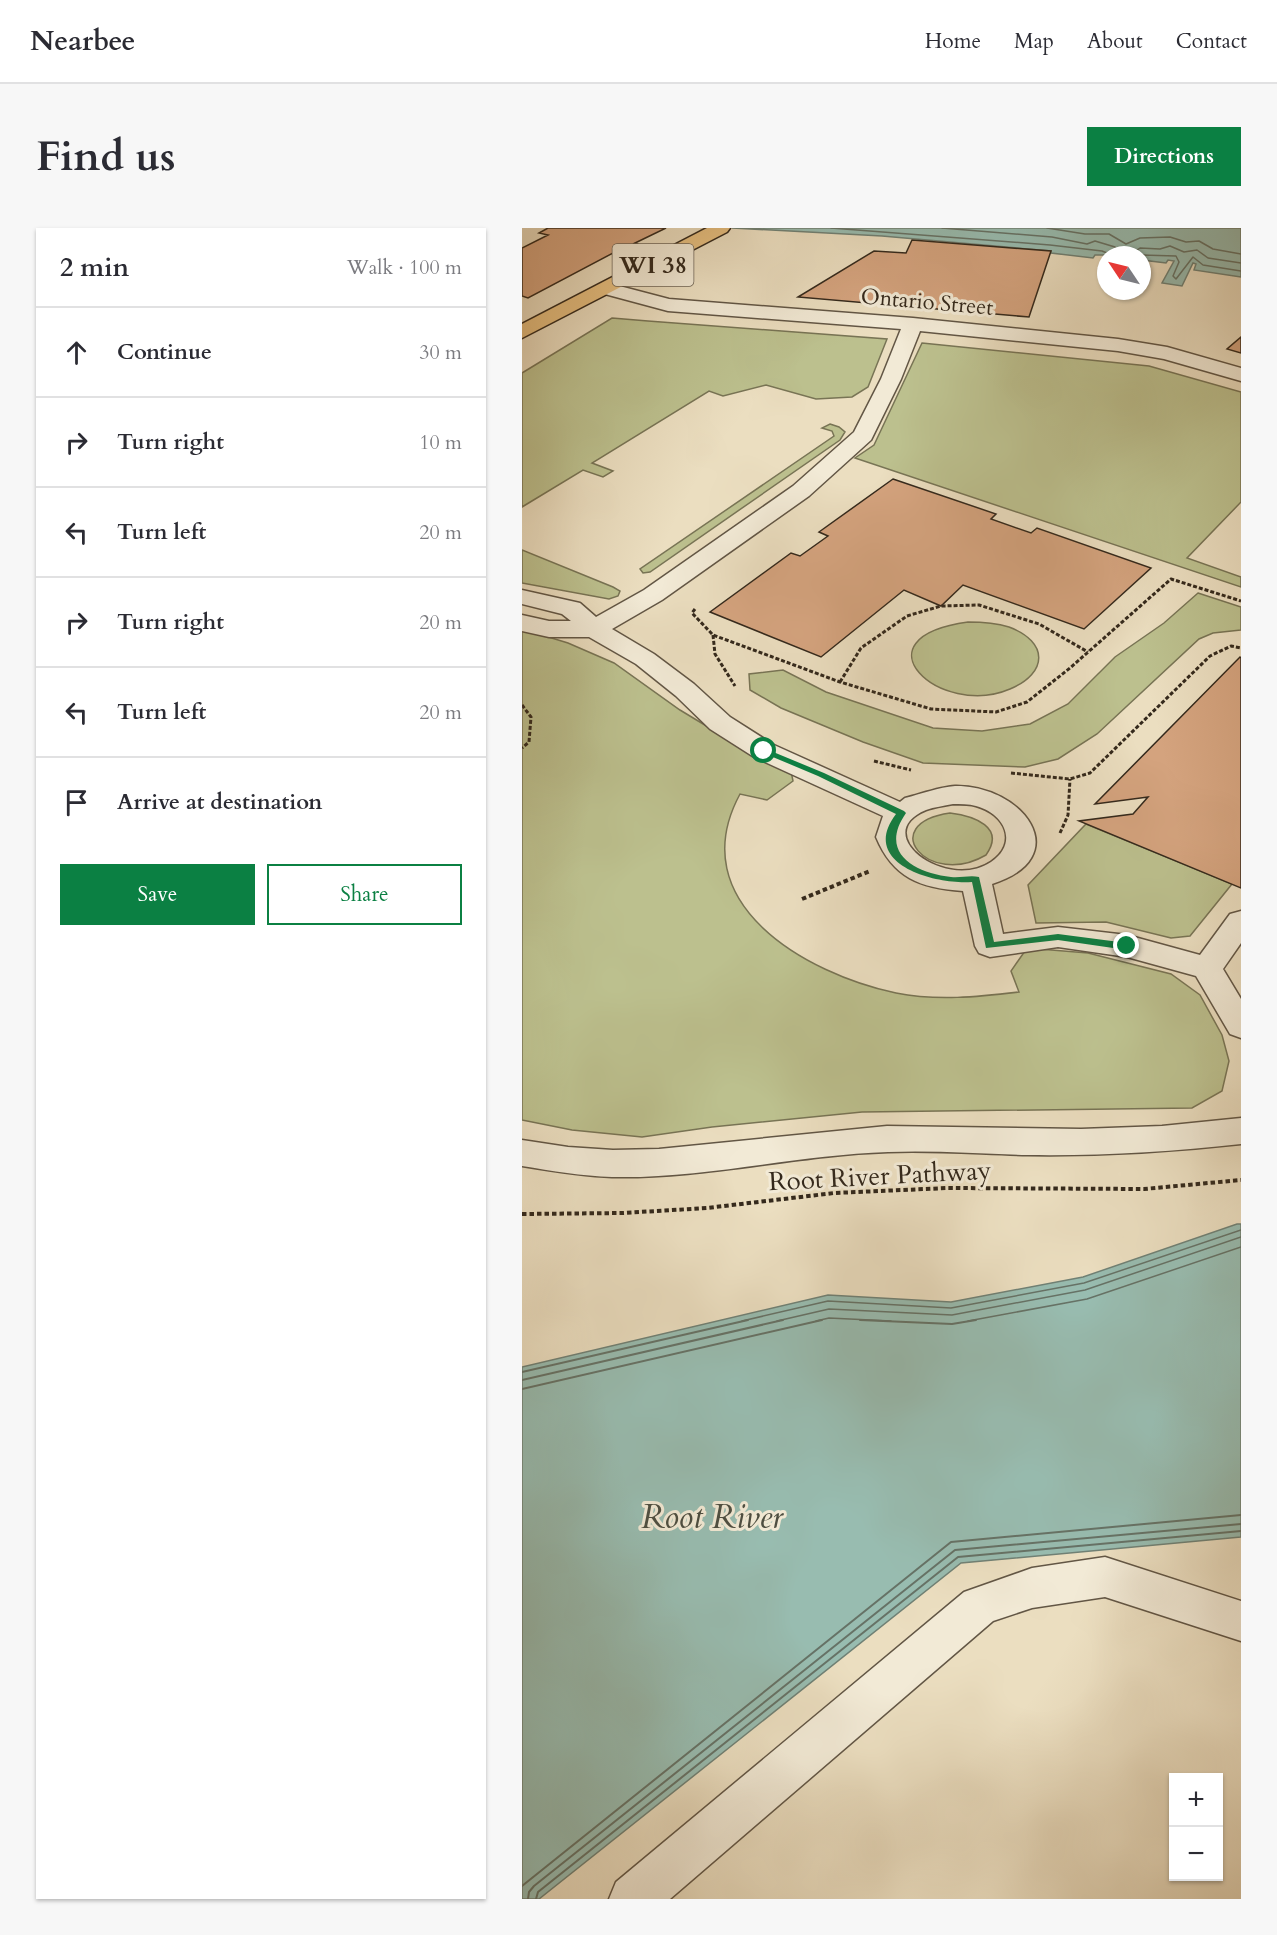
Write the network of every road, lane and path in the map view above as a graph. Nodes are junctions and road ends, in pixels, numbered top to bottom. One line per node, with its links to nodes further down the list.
1 (721, 228): 2 (main road, WI 38)
2 (608, 289): 3 (street, Ontario Street); 4 (main road, WI 38)
3 (913, 324): 5 (street, Ontario Street); 9 (street)
4 (522, 332)
5 (1241, 375)
6 (522, 597): 9 (street)
7 (1241, 601): 11 (path)
8 (522, 623): 9 (street)
9 (594, 629): 19 (street)
10 (1241, 648): 18 (path)
11 (1088, 652): 12 (path); 12 (path)
12 (840, 682): 13 (path)
13 (740, 694)
14 (522, 705): 15 (path)
15 (522, 748)
16 (870, 760): 17 (path)
17 (912, 770)
18 (1004, 772)
19 (901, 813): 21 (street); 21 (street)
20 (870, 870): 22 (path)
21 (976, 879): 24 (street)
22 (802, 899)
23 (1241, 921): 24 (street)
24 (1207, 968): 25 (street)
25 (1241, 1026)
26 (1241, 1131): 27 (street)
27 (522, 1153)
28 (1241, 1180): 29 (path, Root River Pathway)
29 (522, 1214)
30 (1241, 1621): 31 (street)
31 (633, 1899)

